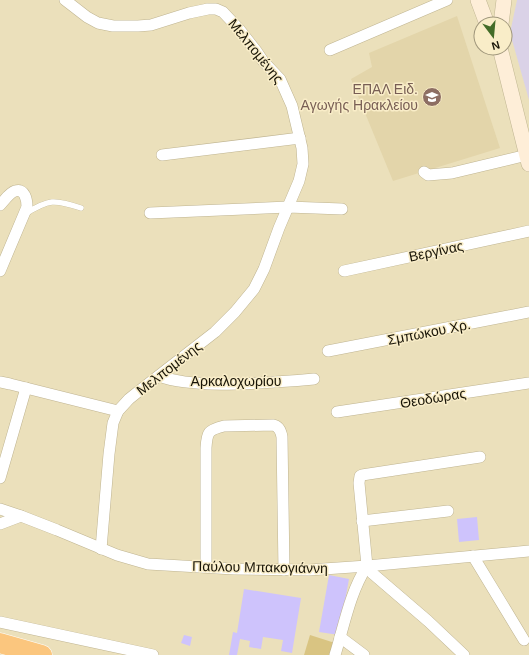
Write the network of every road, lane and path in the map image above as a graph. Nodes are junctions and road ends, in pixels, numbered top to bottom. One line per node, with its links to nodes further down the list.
1 (65, 0): 10 (street, Μελπομένης)
2 (447, 0): 7 (street)
3 (478, 0): 5 (street)
4 (504, 0): 6 (street)
5 (484, 16)
6 (502, 16)
7 (330, 50)
8 (502, 56): 9 (street)
9 (525, 128): 12 (street)
10 (300, 138): 11 (street); 15 (street, Μελπομένης)
11 (162, 155)
12 (528, 160): 13 (street)
13 (424, 172)
14 (0, 205): 19 (street)
15 (288, 207): 17 (street); 18 (street); 25 (street, Μελπομένης)
16 (81, 208): 19 (lane)
17 (342, 209)
18 (150, 213)
19 (24, 215): 21 (street)
20 (529, 232): 22 (street, Βεργίνας)
21 (0, 271)
22 (344, 271)
23 (529, 312): 24 (street, Σμπώκου Χρ.)
24 (328, 351)
25 (159, 376): 26 (street, Αρκαλοχωρίου); 30 (street, Μελπομένης)
26 (314, 379)
27 (0, 382): 29 (street)
28 (529, 383): 31 (street, Θεοδώρας)
29 (26, 388): 30 (street); 33 (street)
30 (118, 411): 39 (street, Μελπομένης)
31 (337, 412)
32 (480, 457): 37 (street)
33 (0, 478)
34 (0, 509): 36 (street, Παύλου Μπακογιάννη)
35 (448, 512): 37 (street)
36 (22, 516): 38 (street); 39 (street, Παύλου Μπακογιάννη)
37 (362, 521): 42 (street)
38 (0, 524)
39 (101, 549): 43 (street, Παύλου Μπακογιάννη)
40 (529, 551): 41 (street, Παύλου Μπακογιάννη)
41 (473, 556): 42 (street, Παύλου Μπακογιάννη); 47 (street)
42 (366, 566): 44 (street, Παύλου Μπακογιάννη); 46 (street); 53 (street)
43 (206, 567): 44 (street, Παύλου Μπακογιάννη); 44 (street)
44 (284, 570)
45 (0, 622): 50 (street)
46 (340, 637): 51 (street); 52 (street)
47 (524, 640)
48 (0, 643): 49 (highway)
49 (42, 655)
50 (153, 655)
51 (335, 655)
52 (364, 655)
53 (464, 655)

